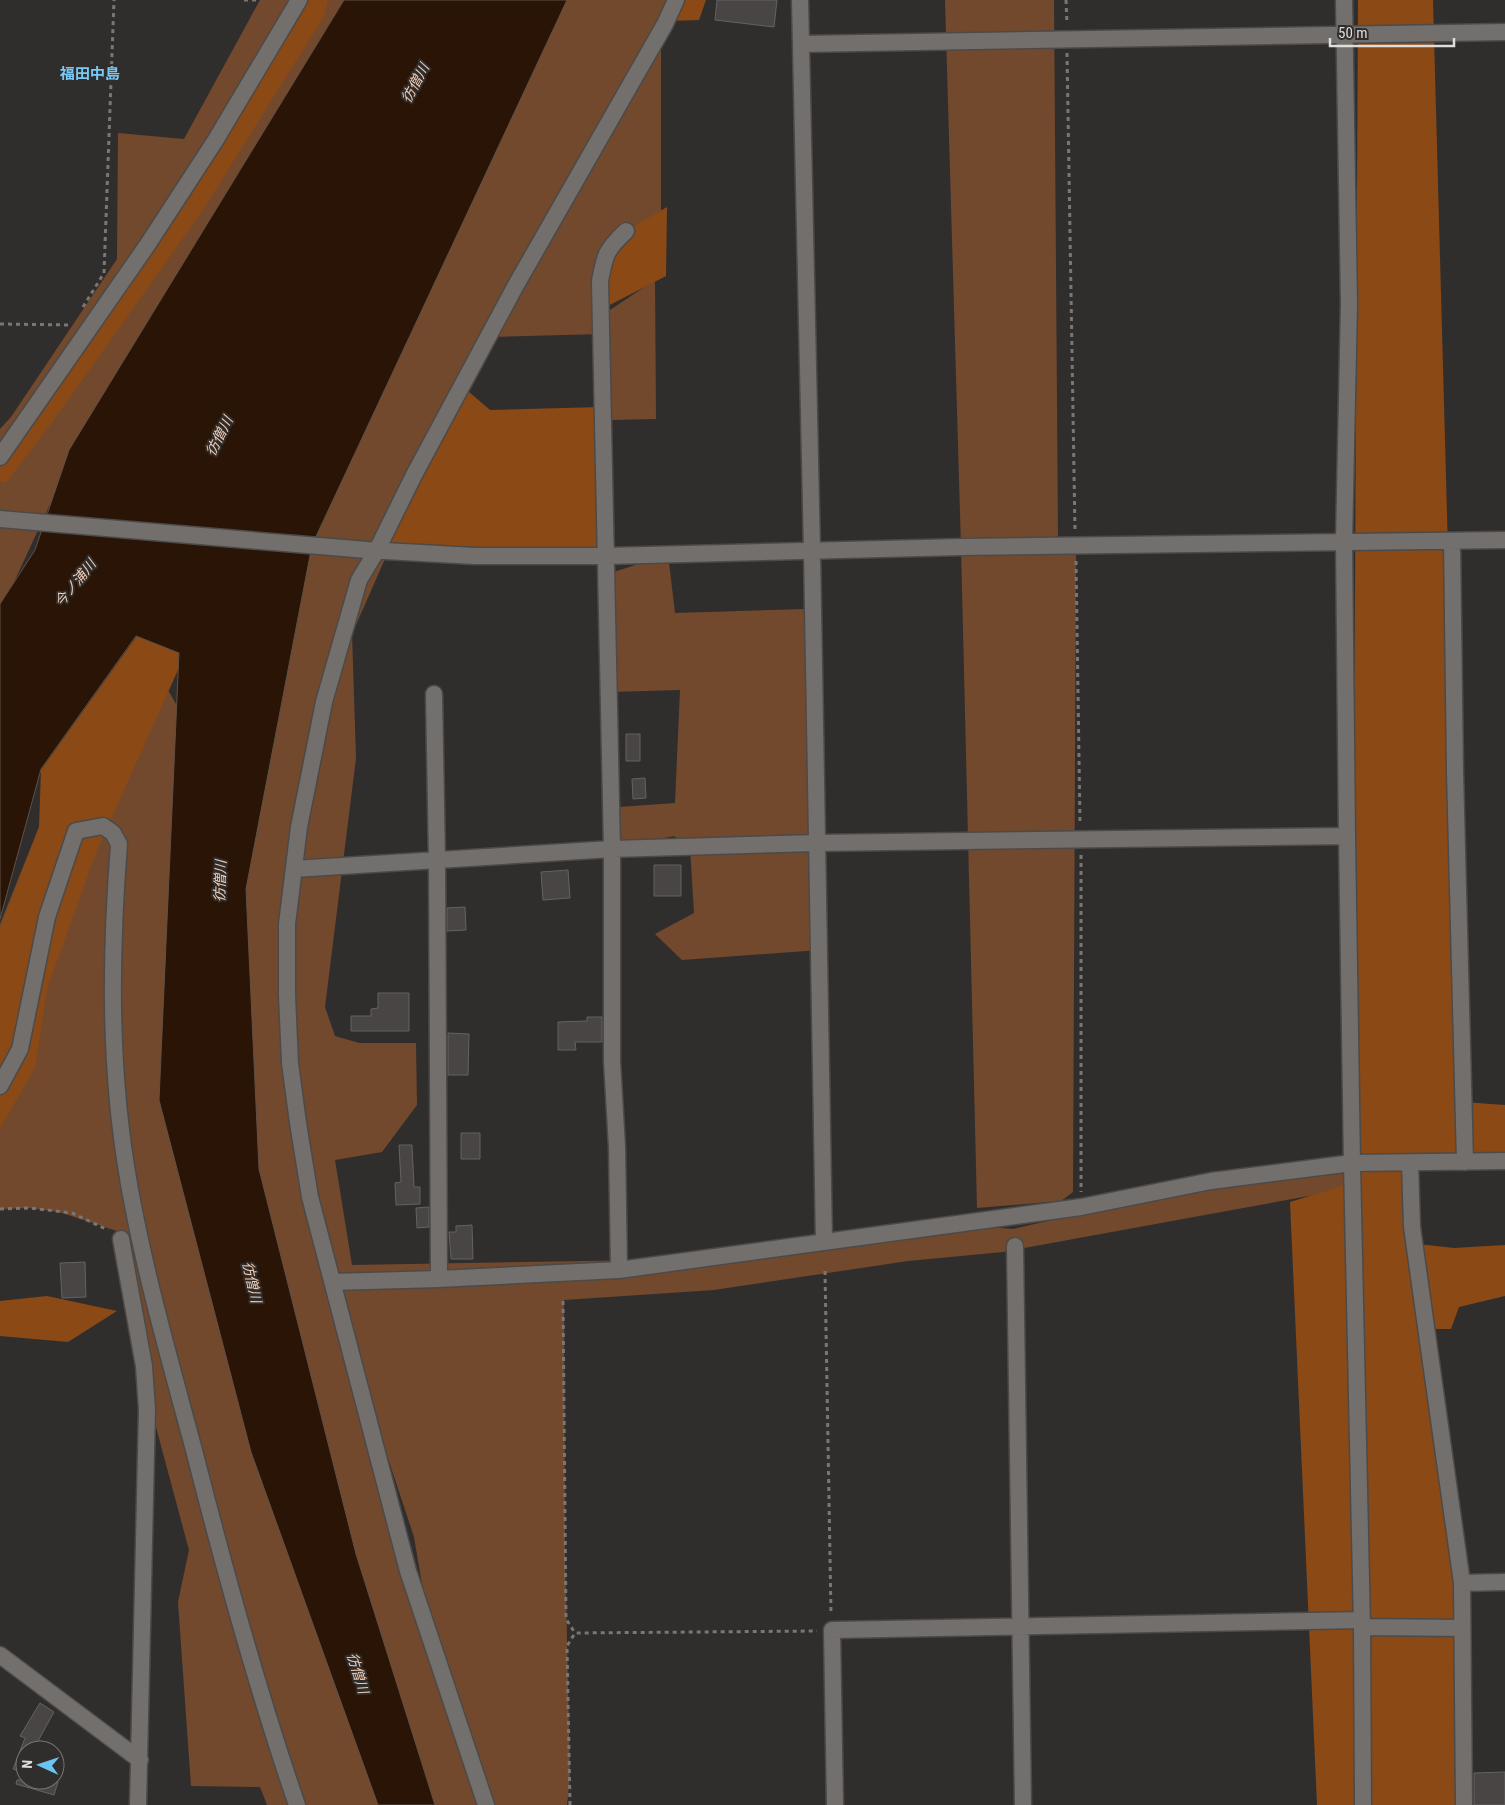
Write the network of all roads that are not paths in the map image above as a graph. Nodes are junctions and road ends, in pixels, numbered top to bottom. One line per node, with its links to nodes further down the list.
1 (299, 0): 9 (street)
2 (676, 0): 14 (street)
3 (800, 0): 7 (street)
4 (1344, 0): 6 (street)
5 (1505, 32): 6 (street)
6 (1344, 36): 7 (street); 12 (street)
7 (801, 44): 15 (street)
8 (626, 231): 16 (street)
9 (0, 457)
10 (0, 519): 14 (street)
11 (1505, 540): 13 (street)
12 (1344, 541): 13 (street); 15 (street); 18 (street)
13 (1452, 541): 25 (street)
14 (372, 550): 16 (street); 22 (street)
15 (812, 551): 16 (street); 19 (street)
16 (606, 556): 20 (street)
17 (434, 694): 21 (street)
18 (1347, 836): 19 (street); 27 (street)
19 (817, 844): 20 (street); 29 (street)
20 (612, 850): 21 (street); 31 (street)
21 (437, 860): 22 (street); 32 (street)
22 (294, 869): 33 (street)
23 (0, 1086): 42 (street)
24 (1505, 1161): 25 (street)
25 (1465, 1162): 26 (street)
26 (1410, 1163): 27 (street); 35 (street)
27 (1352, 1164): 29 (street); 36 (street)
28 (121, 1240): 40 (street)
29 (824, 1242): 31 (street)
30 (1016, 1246): 37 (street)
31 (619, 1270): 32 (street)
32 (439, 1279): 33 (street)
33 (332, 1282): 43 (street)
34 (1505, 1582): 35 (street)
35 (1462, 1583): 38 (street)
36 (1362, 1623): 37 (street); 38 (street); 46 (street)
37 (1022, 1627): 44 (street); 45 (street)
38 (1462, 1628): 47 (street)
39 (3, 1665): 40 (street)
40 (140, 1760): 41 (street)
41 (138, 1805)
42 (297, 1805)
43 (486, 1805)
44 (835, 1805)
45 (1023, 1805)
46 (1363, 1805)
47 (1464, 1805)

